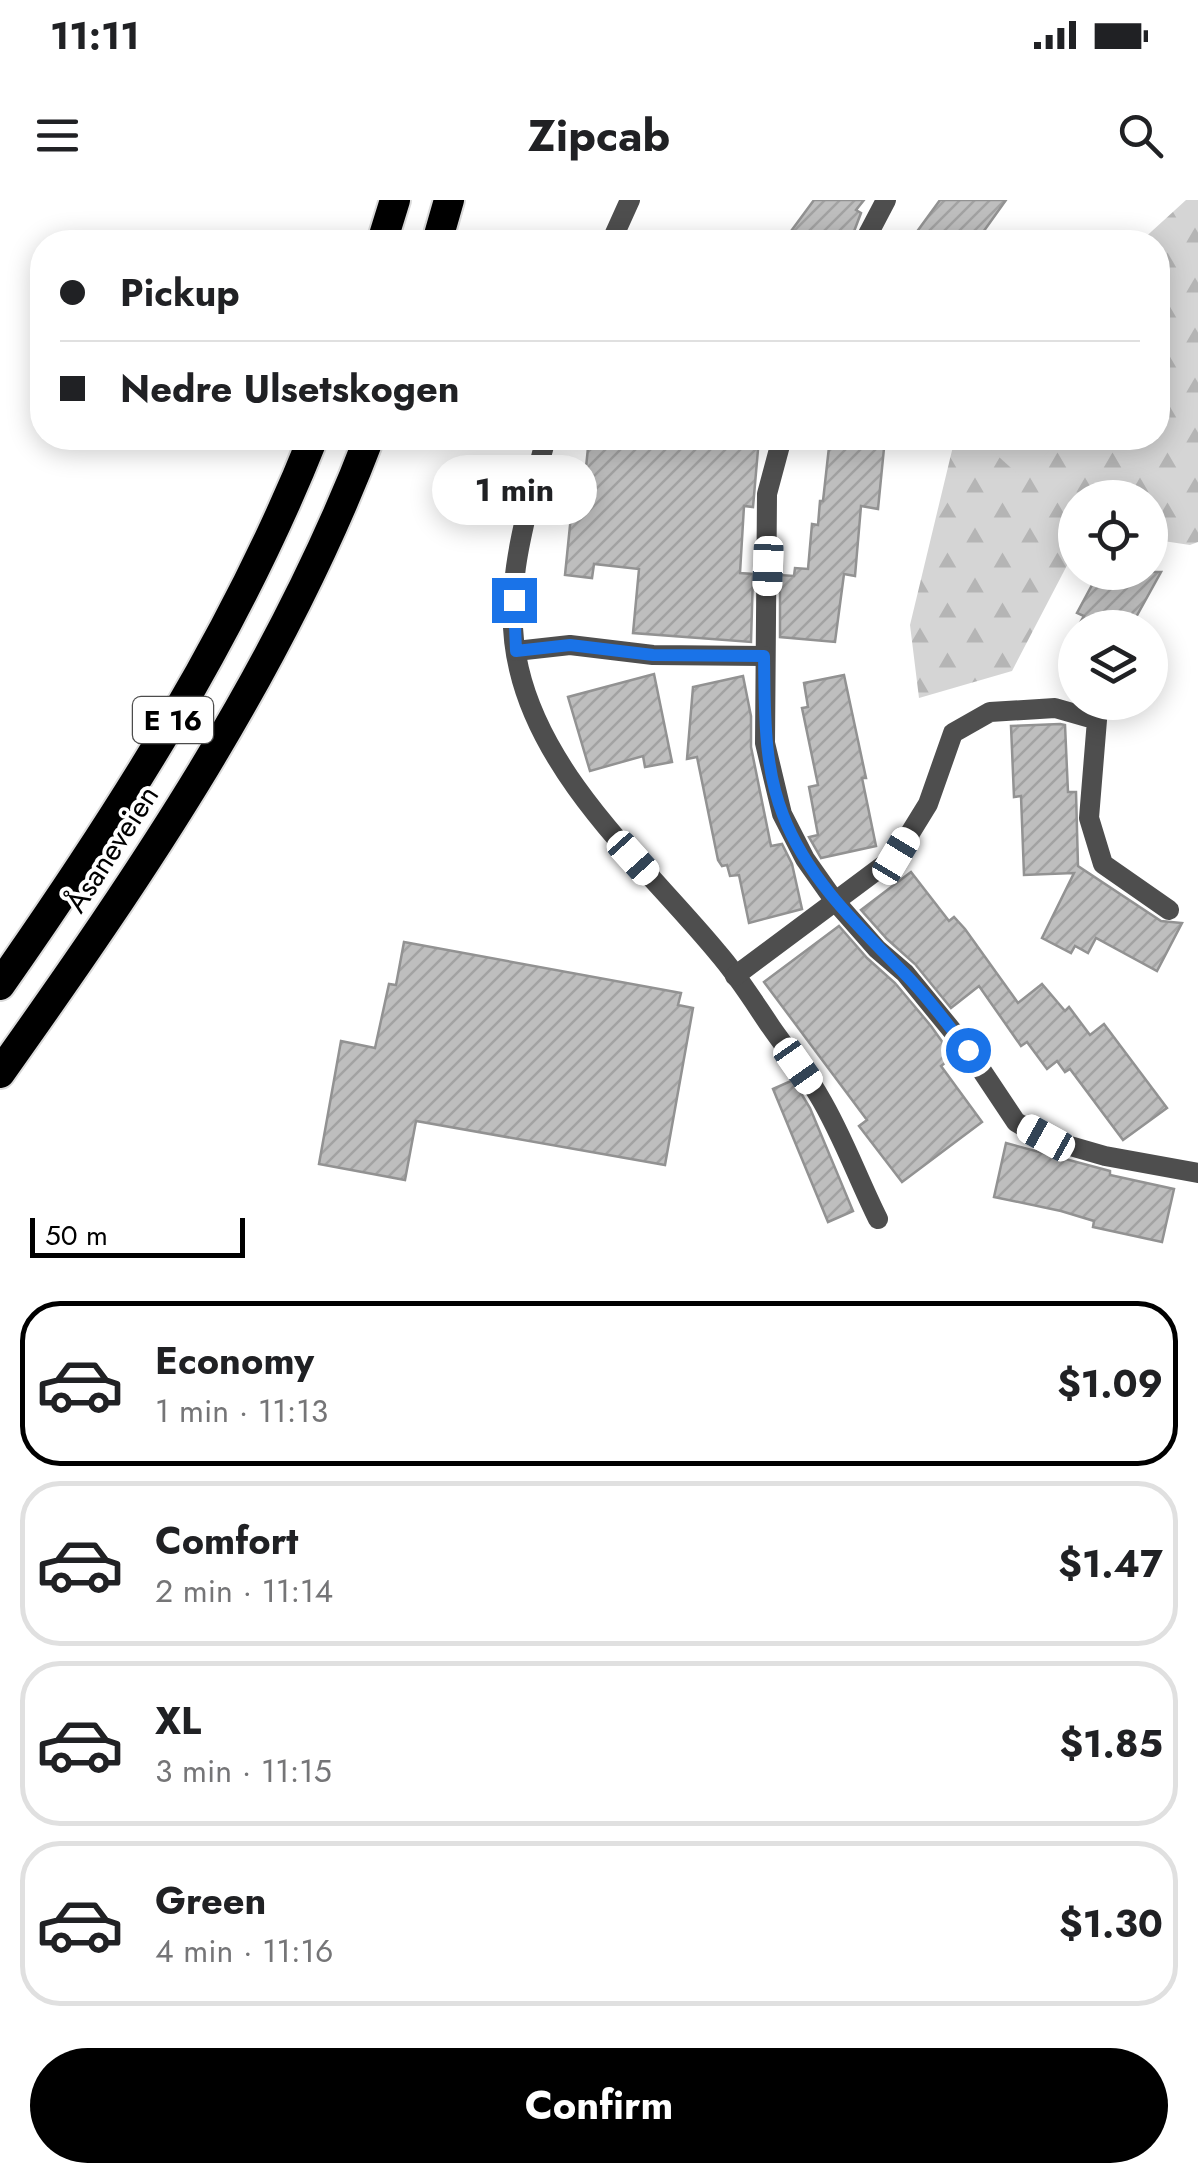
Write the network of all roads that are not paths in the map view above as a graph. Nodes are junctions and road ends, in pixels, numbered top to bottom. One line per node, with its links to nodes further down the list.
1 (395, 200): 5 (highway)
2 (449, 200): 6 (highway)
3 (630, 200): 7 (street)
4 (886, 200): 8 (street)
5 (386, 230)
6 (440, 230)
7 (616, 230)
8 (870, 230)
9 (308, 450): 18 (highway, Åsaneveien / E 16)
10 (364, 450): 19 (highway, Åsaneveien / E 16)
11 (543, 450): 13 (street)
12 (779, 450): 14 (street)
13 (516, 651): 14 (street); 17 (street)
14 (764, 656): 15 (street)
15 (834, 900): 16 (street); 17 (street); 20 (street)
16 (1170, 910)
17 (735, 976): 21 (street)
18 (0, 985)
19 (0, 1074)
20 (1198, 1173)
21 (878, 1220)

